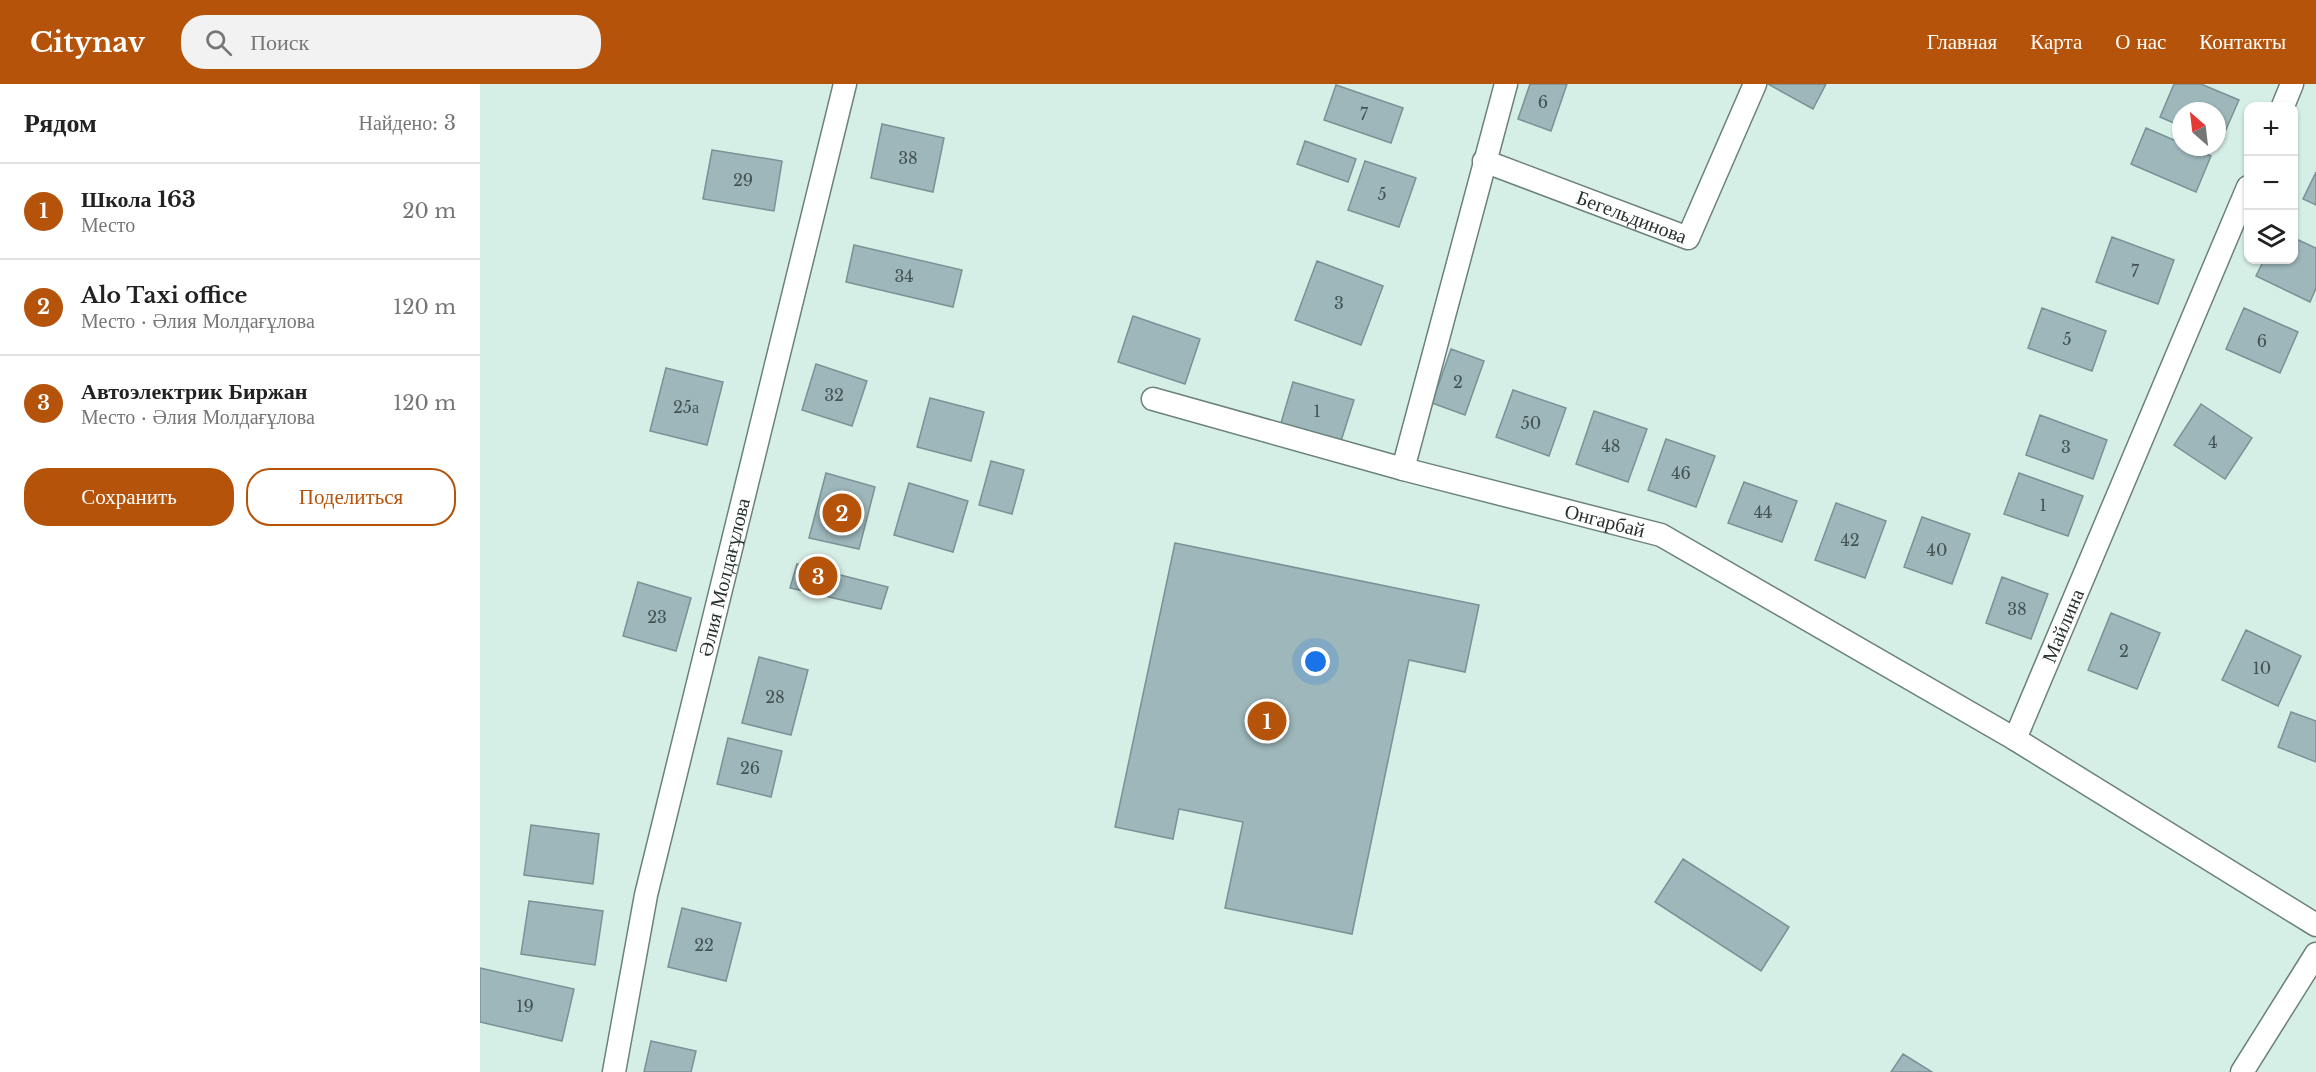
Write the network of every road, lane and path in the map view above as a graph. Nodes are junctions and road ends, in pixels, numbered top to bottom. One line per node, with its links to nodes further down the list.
1 (845, 84): 13 (street, Әлия Молдағұлова)
2 (1506, 84): 6 (street)
3 (1755, 84): 6 (street, Бегельдинова)
4 (2292, 84): 5 (street)
5 (2285, 102)
6 (1484, 161): 9 (street)
7 (2244, 196): 10 (street, Майлина)
8 (1153, 399): 9 (street, Онгарбай)
9 (1403, 469): 10 (street, Онгарбай)
10 (2015, 739): 11 (street)
11 (2316, 925)
12 (2316, 954): 14 (street)
13 (614, 1072)
14 (2242, 1072)

